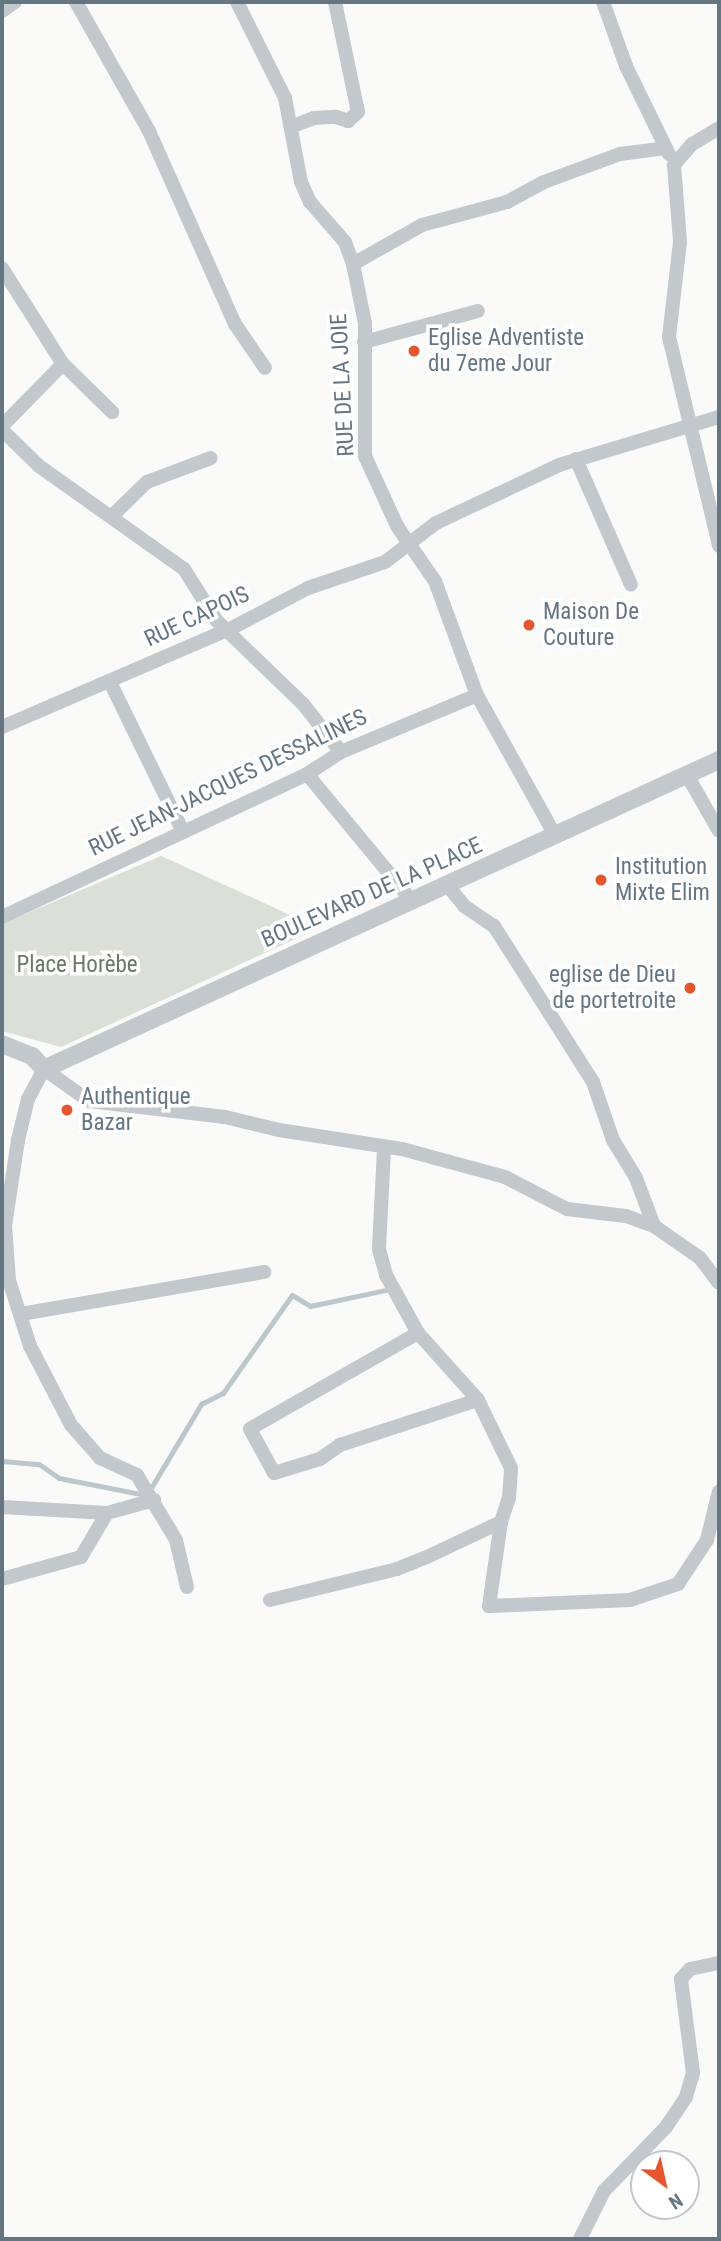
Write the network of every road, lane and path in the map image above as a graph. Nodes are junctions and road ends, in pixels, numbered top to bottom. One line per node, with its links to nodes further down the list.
1 (15, 2): 6 (street)
2 (76, 2): 16 (street)
3 (237, 2): 7 (street, RUE DE LA JOIE)
4 (335, 2): 7 (street)
5 (603, 2): 9 (street)
6 (2, 10)
7 (293, 126): 11 (street, RUE DE LA JOIE)
8 (719, 128): 10 (street)
9 (666, 148): 10 (street); 11 (street)
10 (674, 165): 19 (street)
11 (353, 264): 14 (street, RUE DE LA JOIE)
12 (2, 268): 15 (street)
13 (478, 312): 14 (street)
14 (364, 342): 24 (street, RUE DE LA JOIE)
15 (63, 364): 17 (street); 20 (street)
16 (265, 368)
17 (112, 412)
18 (719, 417): 19 (street, RUE CAPOIS)
19 (690, 426): 22 (street, RUE CAPOIS); 25 (street)
20 (2, 428): 23 (street)
21 (211, 458): 23 (street)
22 (576, 459): 24 (street, RUE CAPOIS); 26 (street)
23 (112, 516): 27 (street)
24 (409, 544): 27 (street, RUE CAPOIS); 29 (street, RUE DE LA JOIE)
25 (719, 546)
26 (631, 585)
27 (230, 629): 28 (street, RUE CAPOIS); 31 (street)
28 (110, 682): 30 (street, RUE CAPOIS); 36 (street)
29 (477, 695): 31 (street, RUE JEAN-JACQUES DESSALINES); 37 (street, RUE DE LA JOIE)
30 (2, 727)
31 (341, 752): 33 (street, RUE JEAN-JACQUES DESSALINES)
32 (719, 760): 34 (street, BOULEVARD DE LA PLACE)
33 (307, 774): 36 (street, RUE JEAN-JACQUES DESSALINES); 39 (street)
34 (687, 775): 35 (street); 37 (street, BOULEVARD DE LA PLACE)
35 (719, 831)
36 (183, 832): 40 (street, RUE JEAN-JACQUES DESSALINES)
37 (555, 835): 38 (street, BOULEVARD DE LA PLACE)
38 (448, 886): 39 (street, BOULEVARD DE LA PLACE); 45 (street)
39 (412, 901): 42 (street, BOULEVARD DE LA PLACE)
40 (2, 917)
41 (2, 1044): 42 (street)
42 (44, 1069): 43 (street); 44 (street)
43 (384, 1148): 45 (street); 50 (street)
44 (3, 1226): 47 (street)
45 (654, 1226): 48 (street)
46 (264, 1272): 49 (street)
47 (6, 1280): 49 (street)
48 (719, 1283)
49 (21, 1314): 53 (street)
50 (418, 1333): 51 (street); 51 (street)
51 (478, 1400): 56 (street)
52 (719, 1491): 56 (street)
53 (154, 1500): 55 (street); 58 (street)
54 (2, 1507): 55 (street)
55 (107, 1513): 57 (street)
56 (501, 1522): 59 (street)
57 (2, 1579)
58 (187, 1587)
59 (270, 1600)
60 (719, 1963): 61 (street)
61 (580, 2239)

